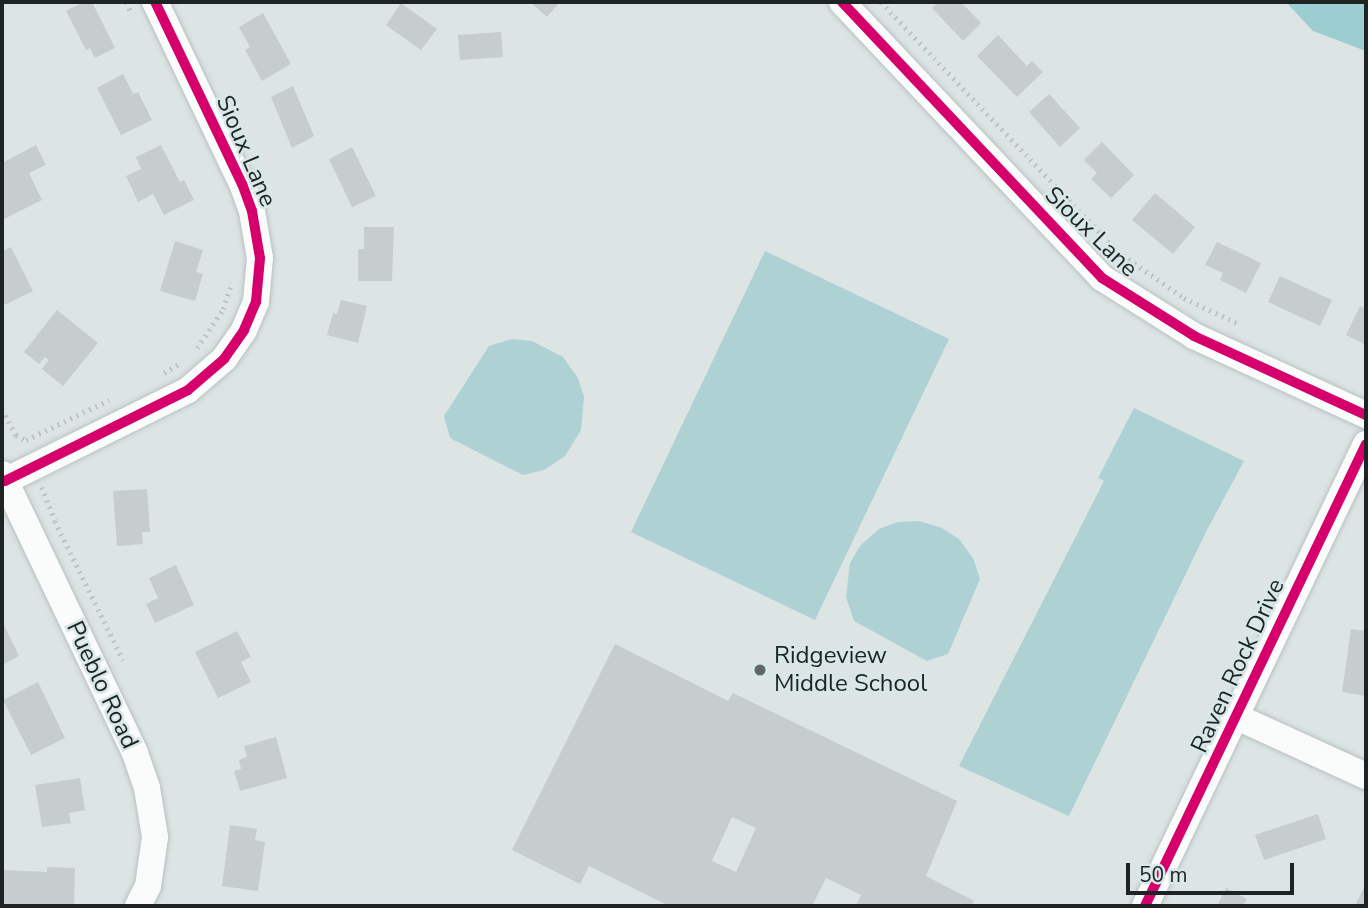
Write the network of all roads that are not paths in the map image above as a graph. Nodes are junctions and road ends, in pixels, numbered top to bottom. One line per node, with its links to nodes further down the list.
1 (842, 2): 3 (street, Sioux Lane)
2 (144, 8): 5 (street, Sioux Lane)
3 (1366, 415)
4 (1366, 444): 6 (street, Raven Rock Drive)
5 (4, 477): 8 (street, Pueblo Road)
6 (1237, 717): 7 (street); 9 (street, Raven Rock Drive)
7 (1366, 776)
8 (138, 906)
9 (1145, 906)

